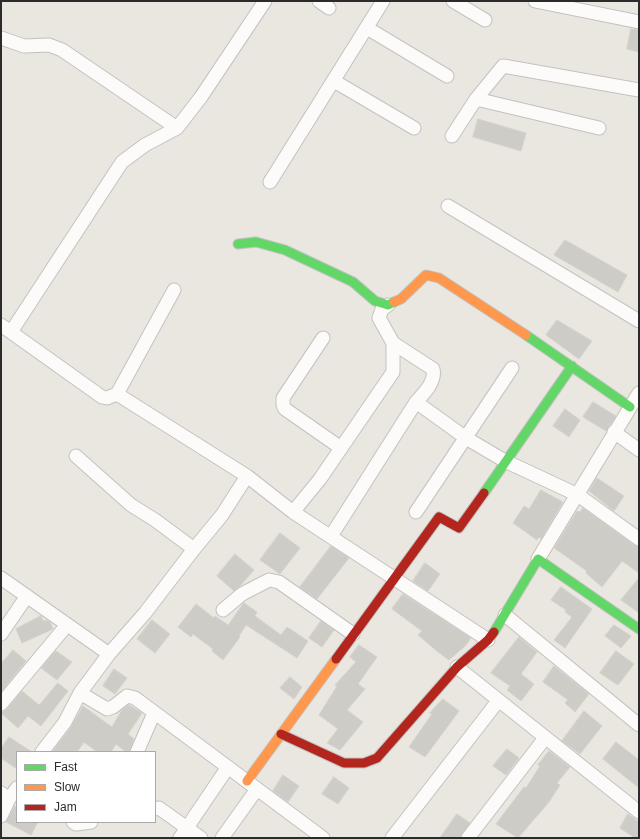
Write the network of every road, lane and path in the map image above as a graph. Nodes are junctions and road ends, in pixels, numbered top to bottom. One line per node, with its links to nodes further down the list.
1 (265, 1): 14 (street)
2 (383, 1): 8 (street)
3 (453, 1): 6 (street)
4 (534, 1): 5 (street)
5 (559, 3): 7 (street)
6 (485, 20)
7 (639, 22)
8 (367, 28): 10 (street); 11 (street)
9 (1, 38): 14 (street)
10 (447, 76)
11 (334, 81): 15 (street); 18 (street)
12 (639, 90): 13 (street)
13 (476, 99): 16 (street); 17 (street)
14 (177, 128): 24 (street)
15 (414, 128)
16 (599, 128)
17 (452, 136)
18 (270, 182)
19 (448, 206): 23 (street)
20 (238, 244): 22 (street)
21 (174, 290): 30 (street)
22 (388, 305): 26 (street); 27 (street)
23 (639, 321)
24 (6, 329): 30 (street)
25 (324, 338): 35 (street)
26 (393, 343): 31 (street); 35 (street)
27 (572, 366): 32 (street); 38 (street)
28 (512, 368): 34 (street)
29 (639, 393): 32 (street)
30 (117, 394): 39 (street)
31 (416, 402): 34 (street); 43 (street)
32 (630, 406): 33 (street)
33 (614, 432): 36 (street); 40 (street)
34 (466, 438): 38 (street); 42 (street)
35 (341, 448): 41 (street)
36 (639, 450)
37 (76, 456): 45 (street)
38 (505, 461): 40 (street); 47 (street)
39 (247, 476): 41 (street); 45 (street)
40 (578, 495): 44 (street); 46 (street)
41 (293, 512): 43 (street)
42 (416, 512)
43 (331, 536): 47 (street)
44 (639, 539)
45 (194, 550): 57 (street)
46 (538, 559): 51 (street); 53 (street)
47 (395, 577): 55 (street); 56 (street)
48 (1, 578): 49 (street)
49 (27, 596): 52 (street); 54 (street)
50 (223, 610): 55 (street)
51 (505, 615): 56 (street); 63 (street)
52 (67, 625): 57 (street); 61 (street)
53 (639, 629)
54 (1, 634)
55 (353, 634): 64 (street)
56 (488, 640): 58 (street)
57 (109, 654): 59 (street)
58 (457, 667): 60 (street); 64 (street)
59 (80, 693): 62 (street); 66 (street)
60 (498, 701): 65 (street); 80 (street)
61 (1, 704)
62 (154, 713): 67 (street); 68 (street)
63 (639, 725)
64 (281, 734): 69 (street)
65 (545, 738): 74 (street); 81 (street)
66 (43, 751)
67 (137, 751)
68 (228, 767): 69 (street); 76 (street)
69 (247, 781): 71 (street)
70 (16, 789): 72 (street)
71 (257, 789): 78 (street); 79 (street)
72 (5, 796): 75 (street)
73 (156, 806): 76 (street)
74 (639, 812)
75 (1, 816)
76 (183, 833): 77 (street)
77 (201, 838)
78 (222, 838)
79 (323, 838)
80 (392, 838)
81 (468, 838)

